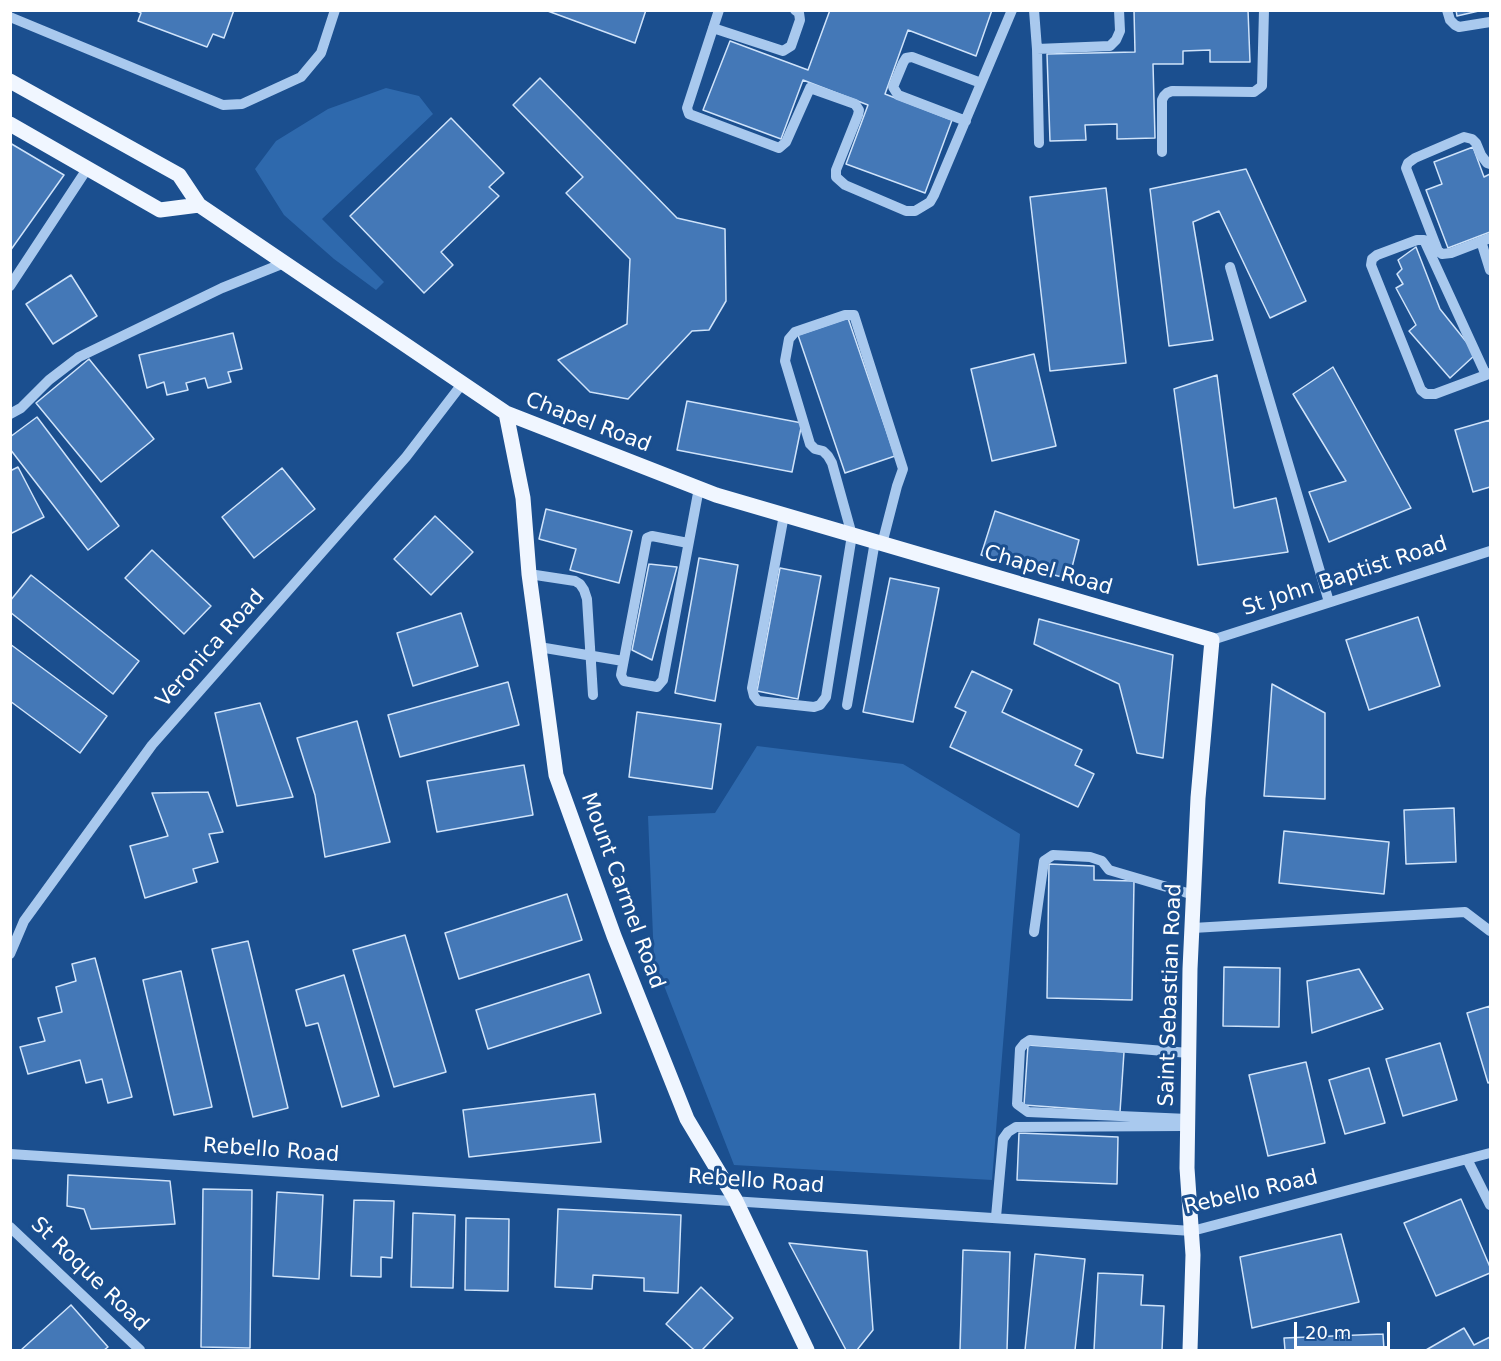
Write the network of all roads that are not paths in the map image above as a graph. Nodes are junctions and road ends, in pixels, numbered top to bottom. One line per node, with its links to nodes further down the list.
1 (335, 10): 9 (street)
2 (719, 10): 11 (street)
3 (795, 10): 11 (street)
4 (1012, 10): 14 (street)
5 (1034, 10): 12 (street)
6 (1119, 10): 12 (street)
7 (1264, 10): 18 (street)
8 (1447, 10): 10 (street)
9 (10, 16)
10 (1491, 22)
11 (713, 28): 15 (street)
12 (1037, 49): 17 (street)
13 (10, 81): 21 (main road)
14 (981, 83): 15 (street); 15 (street)
15 (966, 121)
16 (10, 124): 20 (main road)
17 (1039, 143)
18 (1162, 152)
19 (1491, 164): 22 (street)
20 (87, 169): 21 (main road); 26 (street)
21 (199, 205): 23 (main road, Chapel Road)
22 (1486, 239): 25 (street)
23 (284, 263): 28 (main road, Chapel Road); 30 (street)
24 (1230, 267): 38 (street)
25 (1491, 270)
26 (10, 286)
27 (1489, 374): 27 (street)
28 (462, 384): 29 (main road, Chapel Road); 49 (street, Veronica Road)
29 (506, 413): 31 (main road, Chapel Road); 37 (main road, Mount Carmel Road)
30 (10, 414)
31 (699, 488): 32 (main road, Chapel Road); 34 (street)
32 (784, 515): 33 (main road, Chapel Road); 33 (street)
33 (852, 535): 35 (main road, Chapel Road); 35 (street)
34 (688, 543): 42 (street); 42 (street)
35 (879, 543): 39 (main road, Chapel Road); 44 (street)
36 (1491, 551): 38 (street, St John Baptist Road)
37 (530, 574): 40 (main road, Mount Carmel Road); 41 (street)
38 (1329, 602): 39 (street, St John Baptist Road)
39 (1212, 640): 45 (main road, Saint Sebastian Road)
40 (539, 647): 41 (street); 55 (main road, Mount Carmel Road)
41 (591, 656): 42 (street); 43 (street)
42 (623, 661)
43 (593, 695)
44 (847, 705)
45 (1194, 894): 46 (main road, Saint Sebastian Road); 48 (street)
46 (1193, 928): 47 (street); 50 (main road, Saint Sebastian Road)
47 (1491, 931)
48 (1034, 932)
49 (10, 954)
50 (1189, 1053): 51 (main road, Saint Sebastian Road); 51 (street)
51 (1188, 1123): 57 (street); 59 (main road, Saint Sebastian Road)
52 (1491, 1153): 54 (street, Rebello Road)
53 (10, 1154): 55 (street, Rebello Road)
54 (1467, 1159): 56 (street); 59 (street, Rebello Road)
55 (735, 1199): 57 (street, Rebello Road); 61 (main road, Mount Carmel Road)
56 (1491, 1205)
57 (996, 1217): 59 (street, Rebello Road)
58 (10, 1227): 60 (street, St Roque Road)
59 (1192, 1231): 62 (main road, Saint Sebastian Road)
60 (141, 1350)
61 (807, 1350)
62 (1190, 1350)

